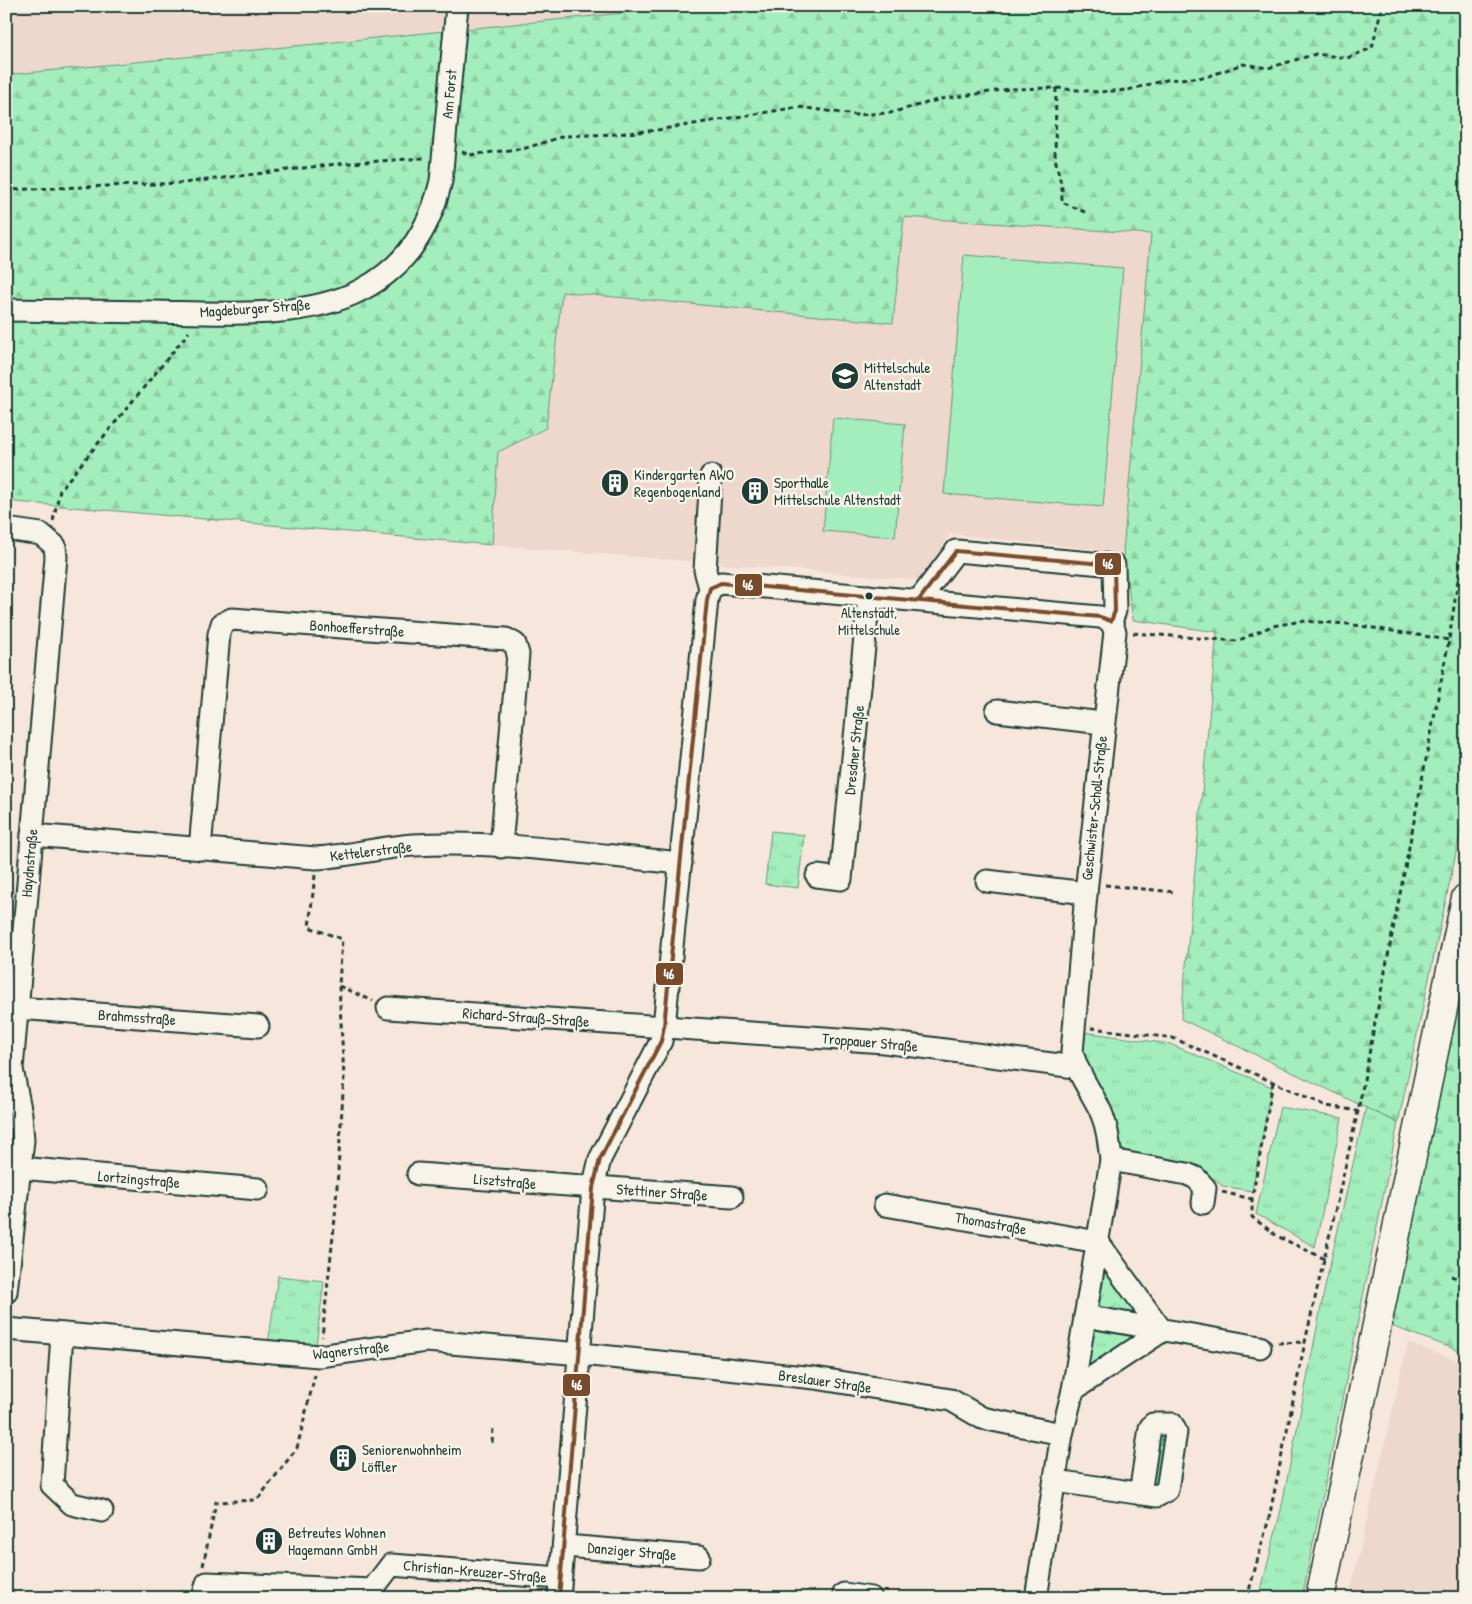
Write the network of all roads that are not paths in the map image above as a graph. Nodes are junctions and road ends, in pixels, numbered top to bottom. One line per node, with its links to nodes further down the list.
1 (457, 6): 2 (street, Am Forst)
2 (441, 181): 3 (street, Magdeburger Straße)
3 (6, 310)
4 (711, 476): 6 (street)
5 (6, 529): 12 (street, Haydnstraße)
6 (710, 588): 7 (street); 15 (street)
7 (869, 596): 8 (street); 16 (street, Dresdner Straße)
8 (918, 600): 9 (street); 9 (street, Geschwister-Scholl-Straße)
9 (1113, 626): 11 (street, Geschwister-Scholl-Straße)
10 (997, 712): 11 (street, Geschwister-Scholl-Straße)
11 (1103, 723): 18 (street, Geschwister-Scholl-Straße)
12 (32, 835): 14 (street, Kettelerstraße); 20 (street, Haydnstraße)
13 (501, 847): 14 (street, Kettelerstraße); 14 (street, Bonhoefferstraße); 15 (street, Kettelerstraße)
14 (200, 849)
15 (680, 863): 23 (street)
16 (816, 876)
17 (987, 881): 18 (street, Geschwister-Scholl-Straße)
18 (1086, 888): 24 (street, Geschwister-Scholl-Straße)
19 (1466, 898): 56 (main road)
20 (17, 1008): 22 (street, Brahmsstraße); 25 (street, Haydnstraße)
21 (388, 1008): 23 (street, Richard-Strauß-Straße)
22 (258, 1026)
23 (664, 1026): 24 (street, Troppauer Straße); 29 (street)
24 (1075, 1068): 26 (street, Geschwister-Scholl-Straße)
25 (9, 1069): 27 (street, Haydnstraße)
26 (1111, 1160): 31 (street); 34 (street, Geschwister-Scholl-Straße)
27 (20, 1168): 30 (street, Lortzingstraße); 35 (street, Haydnstraße)
28 (418, 1174): 29 (street, Lisztstraße)
29 (593, 1188): 32 (street, Stettiner Straße); 41 (street)
30 (258, 1189)
31 (1204, 1195)
32 (732, 1197)
33 (885, 1205): 34 (street, Thomastraße)
34 (1098, 1242): 36 (street, Geschwister-Scholl-Straße); 38 (street)
35 (6, 1292)
36 (1085, 1316): 38 (street); 42 (street, Geschwister-Scholl-Straße)
37 (6, 1329): 39 (street, Wagnerstraße)
38 (1162, 1330): 40 (street); 42 (street)
39 (62, 1334): 41 (street, Wagnerstraße); 46 (street)
40 (1260, 1347)
41 (581, 1354): 43 (street, Breslauer Straße); 47 (street)
42 (1073, 1390): 43 (street, Geschwister-Scholl-Straße)
43 (1062, 1434): 44 (street, Geschwister-Scholl-Straße)
44 (1056, 1480): 45 (street); 55 (street, Geschwister-Scholl-Straße)
45 (1140, 1494)
46 (102, 1510)
47 (565, 1546): 48 (street, Danziger Straße); 50 (street)
48 (698, 1557)
49 (384, 1575): 50 (street, Christian-Kreuzer-Straße); 51 (street, Christian-Kreuzer-Straße); 53 (street)
50 (560, 1588)
51 (205, 1591)
52 (844, 1594): 54 (street)
53 (386, 1598)
54 (871, 1598)
55 (1036, 1598)
56 (1320, 1598)

